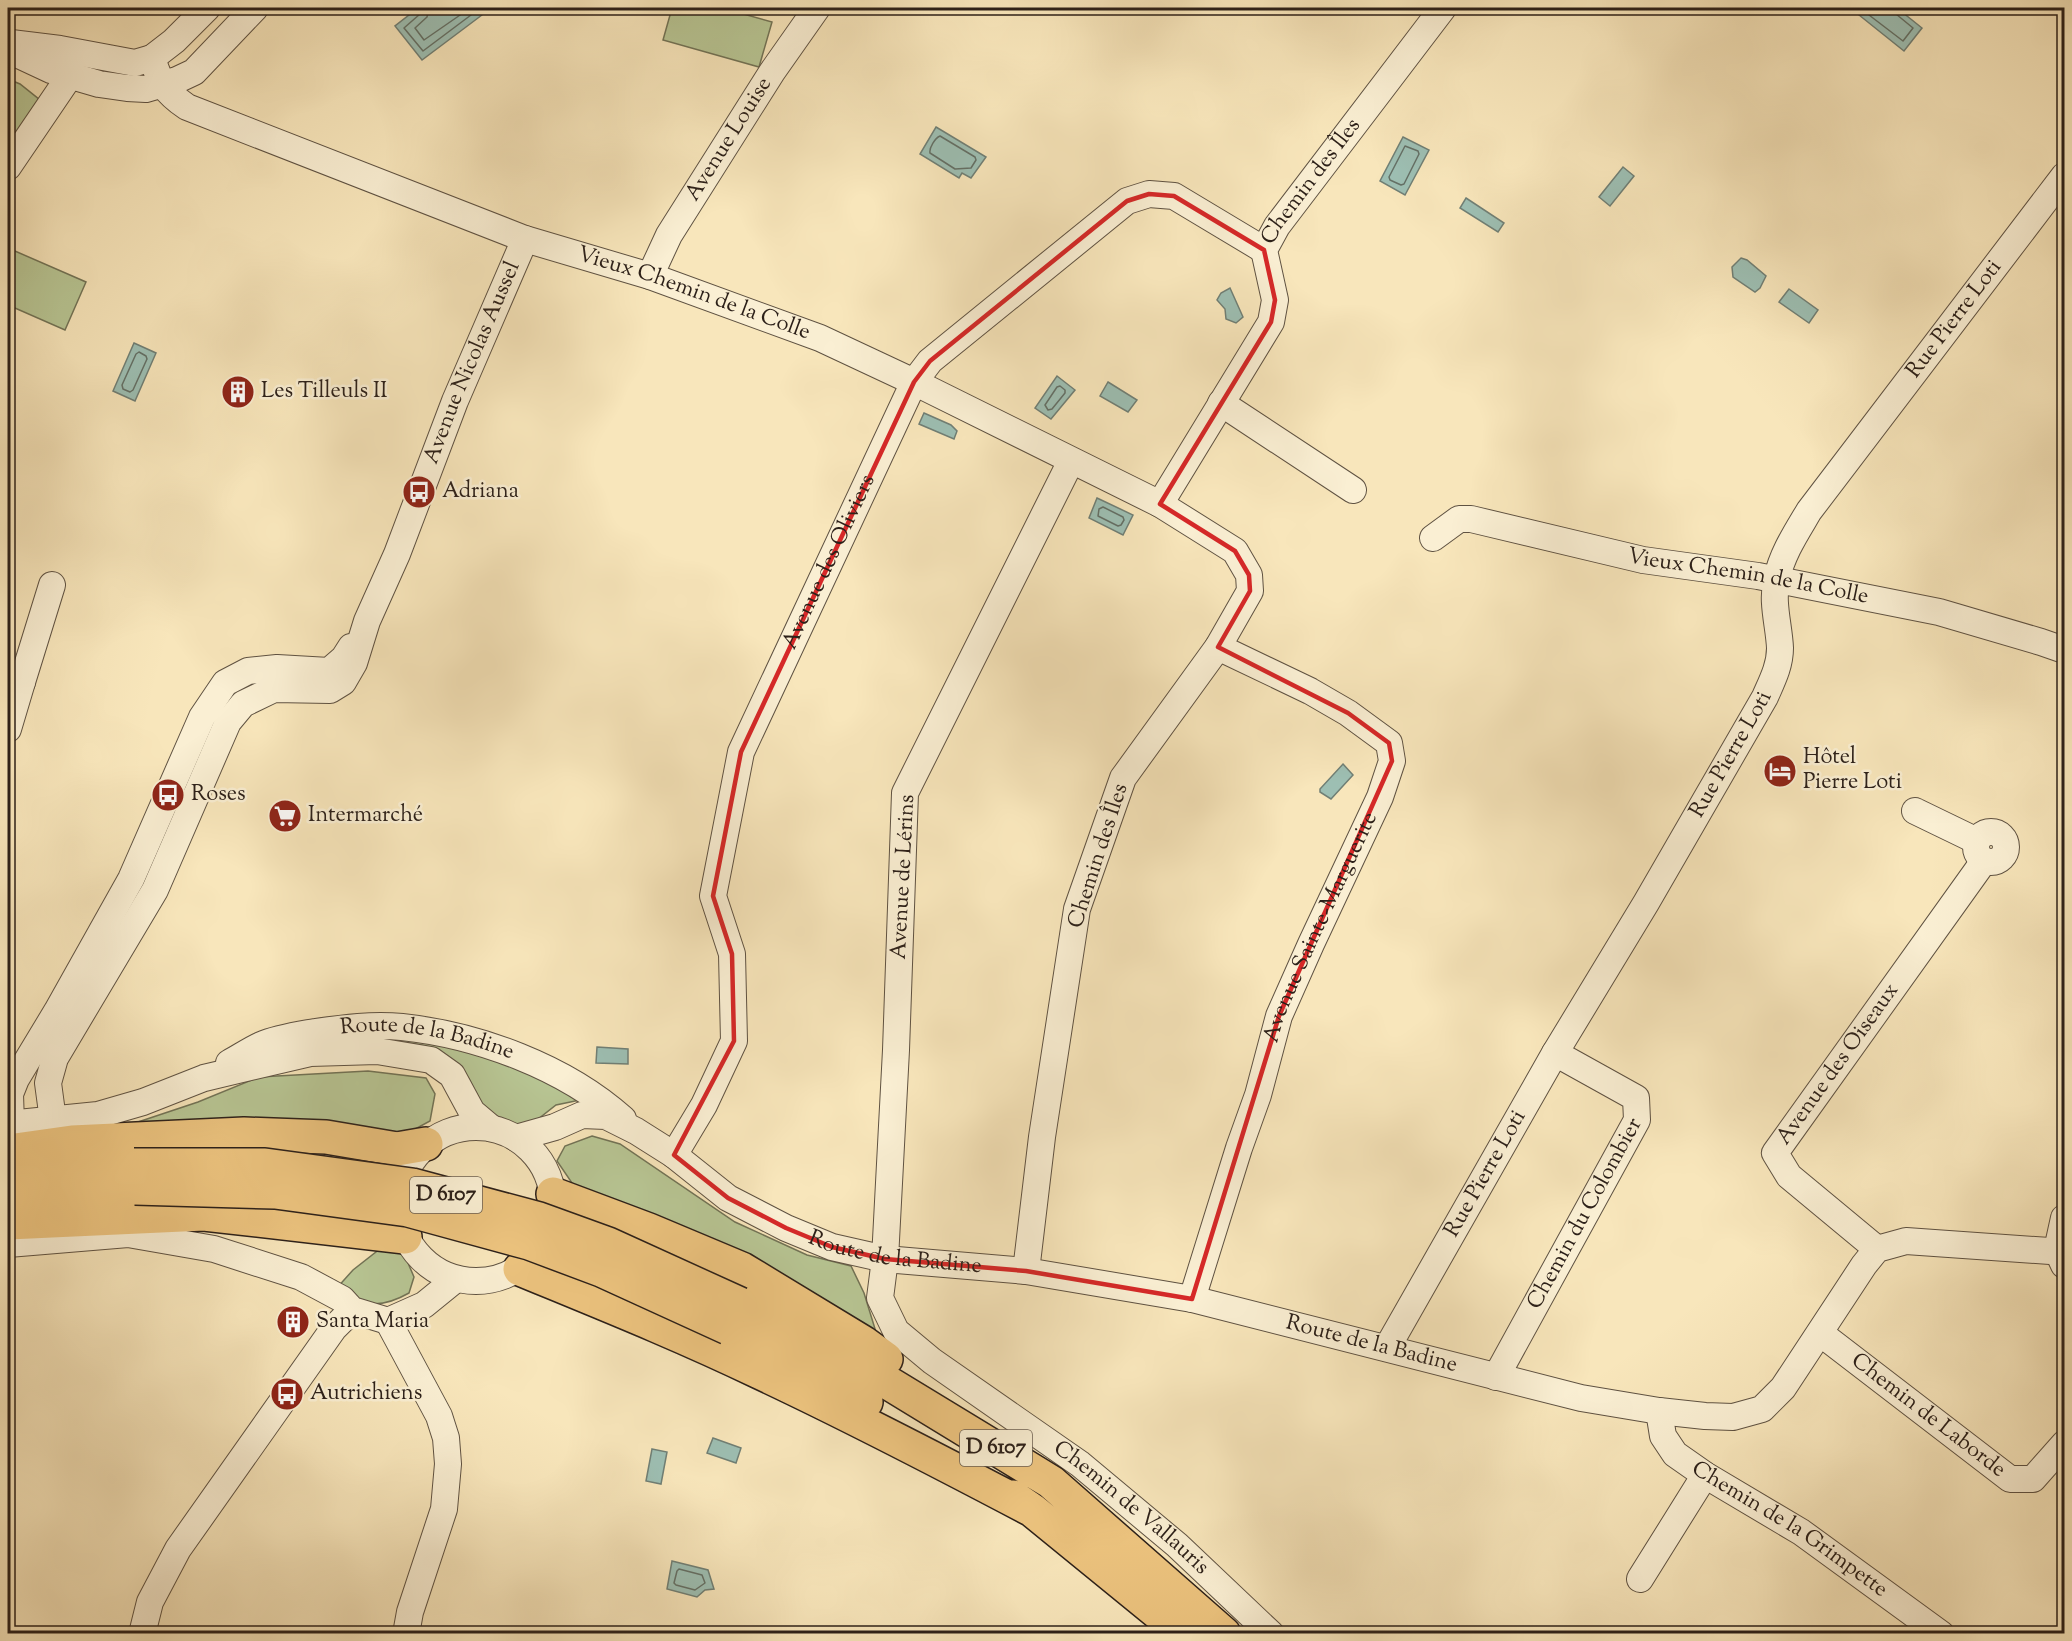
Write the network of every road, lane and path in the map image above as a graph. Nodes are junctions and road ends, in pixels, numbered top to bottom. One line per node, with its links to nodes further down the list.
1 (207, 8): 6 (street)
2 (255, 8): 8 (street)
3 (817, 8): 13 (street, Avenue Louise)
4 (1443, 8): 12 (street, Chemin des Îles)
5 (8, 44): 7 (street)
6 (152, 58): 7 (street); 8 (street, Vieux Chemin de la Colle)
7 (71, 64): 8 (street); 9 (street)
8 (161, 84): 11 (street, Vieux Chemin de la Colle)
9 (8, 166)
10 (2064, 176): 21 (street, Rue Pierre Loti)
11 (525, 239): 13 (street, Vieux Chemin de la Colle); 23 (street, Avenue Nicolas Aussel)
12 (1264, 250): 14 (street, Avenue des Oliviers); 15 (street, Chemin des Îles)
13 (650, 276): 14 (street, Vieux Chemin de la Colle)
14 (915, 382): 16 (street, Vieux Chemin de la Colle); 42 (street, Avenue des Oliviers)
15 (1221, 404): 17 (street); 18 (street, Chemin des Îles)
16 (1071, 461): 18 (street, Vieux Chemin de la Colle); 54 (street, Avenue de Lérins)
17 (1353, 490)
18 (1160, 504): 20 (street, Vieux Chemin de la Colle)
19 (1433, 538): 21 (street, Vieux Chemin de la Colle)
20 (1235, 551): 24 (street, Chemin des Îles)
21 (1776, 580): 25 (street, Vieux Chemin de la Colle); 31 (street, Rue Pierre Loti)
22 (52, 585): 26 (street)
23 (367, 621): 29 (street, Avenue Nicolas Aussel); 30 (street, Avenue Nicolas Aussel)
24 (1218, 647): 57 (street, Chemin des Îles); 59 (street, Avenue Sainte-Marguerite)
25 (2064, 650)
26 (15, 679): 27 (street)
27 (8, 729)
28 (1915, 811): 52 (street, Avenue des Oiseaux)
29 (131, 879): 30 (street); 39 (street, Avenue Nicolas Aussel)
30 (155, 890): 34 (street, Avenue Nicolas Aussel)
31 (1555, 1053): 65 (street, Rue Pierre Loti); 66 (street, Chemin du Colombier)
32 (204, 1078): 33 (street, Route de la Badine); 34 (street, Route de la Badine); 38 (street, Route de la Badine)
33 (463, 1092): 36 (street, Route de la Badine); 37 (street, Route de la Badine)
34 (53, 1120): 39 (street, Route de la Badine)
35 (555, 1127): 38 (street, Route de la Badine); 40 (street, Route de la Badine); 43 (street)
36 (491, 1128): 37 (street); 40 (street)
37 (455, 1129): 41 (street)
38 (636, 1131): 42 (street, Route de la Badine)
39 (9, 1133): 41 (highway)
40 (516, 1138): 43 (street)
41 (426, 1144): 50 (street)
42 (674, 1155): 54 (street, Route de la Badine)
43 (539, 1159): 46 (street)
44 (8, 1176): 45 (highway, D 6107)
45 (134, 1177): 47 (highway, D 6107); 62 (highway, D 6107, bridge)
46 (553, 1194): 56 (street); 70 (highway)
47 (8, 1201)
48 (2064, 1218): 53 (street)
49 (8, 1223): 50 (highway)
50 (405, 1237): 55 (street)
51 (8, 1244): 61 (street)
52 (1877, 1249): 53 (street); 64 (street, Route de la Badine)
53 (2062, 1256)
54 (885, 1259): 57 (street, Route de la Badine); 77 (street, Chemin de Vallauris)
55 (431, 1268): 58 (street); 60 (street)
56 (520, 1269): 58 (street); 71 (highway)
57 (1026, 1271): 59 (street, Route de la Badine)
58 (456, 1280): 60 (street)
59 (1192, 1299): 65 (street, Route de la Badine)
60 (424, 1305): 63 (street)
61 (352, 1310): 63 (street); 73 (street)
62 (734, 1316): 70 (highway, D 6107); 71 (highway, D 6107)
63 (388, 1321): 74 (street)
64 (1820, 1333): 67 (street, Route de la Badine); 68 (street, Chemin de Laborde)
65 (1388, 1348): 66 (street, Route de la Badine)
66 (1496, 1377): 67 (street, Route de la Badine)
67 (1659, 1411): 69 (street, Chemin de la Grimpette)
68 (2064, 1444)
69 (1705, 1475): 72 (street); 78 (street, Chemin de la Grimpette)
70 (1051, 1482): 76 (highway, D 6107)
71 (1032, 1510): 75 (highway, D 6107)
72 (1640, 1579)
73 (142, 1634)
74 (406, 1634)
75 (1185, 1634)
76 (1224, 1634)
77 (1271, 1634)
78 (1941, 1634)

